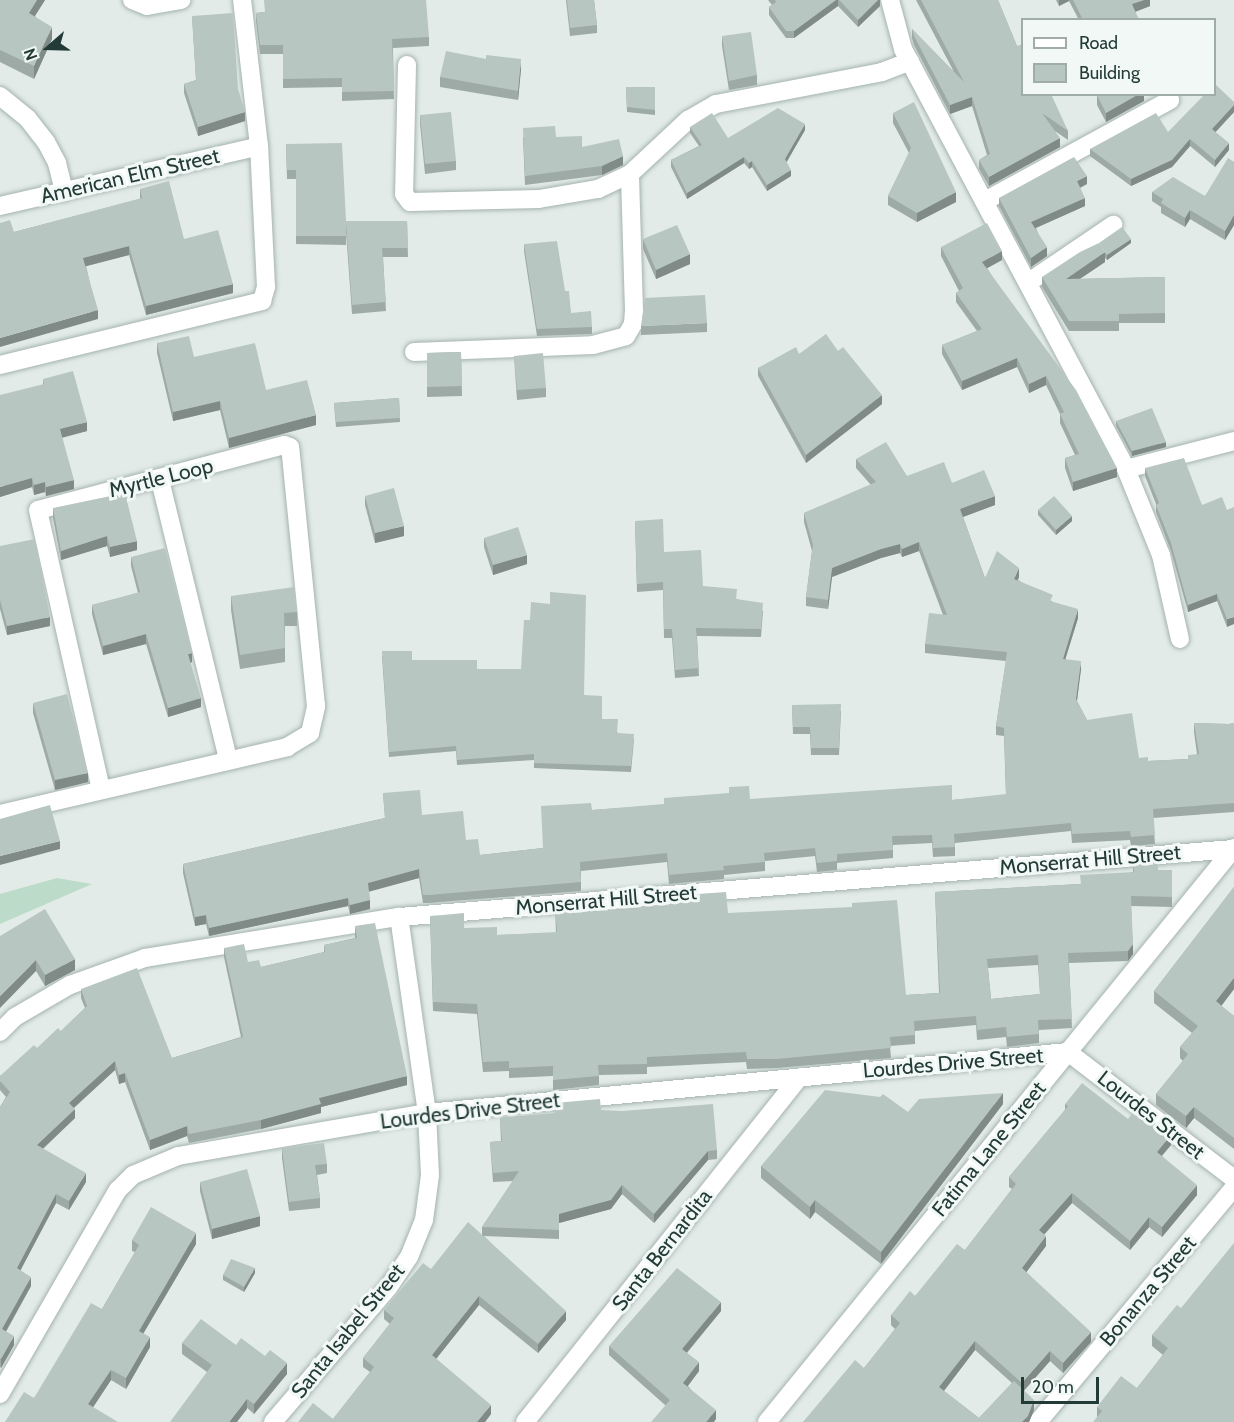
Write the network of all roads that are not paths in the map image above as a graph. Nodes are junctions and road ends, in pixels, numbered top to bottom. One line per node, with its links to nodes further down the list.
1 (132, 0): 2 (street)
2 (181, 0)
3 (242, 0): 9 (street)
4 (890, 0): 5 (street)
5 (910, 61): 10 (street); 12 (street)
6 (407, 65): 10 (street)
7 (0, 96): 11 (street)
8 (1170, 100): 12 (street)
9 (259, 146): 11 (street, American Elm Street); 17 (street)
10 (630, 174): 16 (street)
11 (64, 192): 13 (street, American Elm Street)
12 (985, 201): 15 (street)
13 (0, 207)
14 (1113, 225): 15 (street)
15 (1029, 282): 19 (street)
16 (414, 352)
17 (0, 365)
18 (1234, 441): 19 (street)
19 (1125, 469): 21 (street)
20 (160, 480): 22 (street); 22 (street, Myrtle Loop); 23 (street, Myrtle Loop)
21 (1180, 639)
22 (228, 760): 23 (street)
23 (102, 789): 24 (street)
24 (0, 814)
25 (1234, 848): 26 (street, Monserrat Hill Street); 28 (street, Fatima Lane Street)
26 (399, 917): 27 (street, Monserrat Hill Street); 30 (street, Santa Isabel Street)
27 (0, 1032)
28 (1068, 1052): 29 (street, Lourdes Drive Street); 31 (street, Lourdes Street); 36 (street, Fatima Lane Street)
29 (799, 1078): 30 (street, Lourdes Drive Street); 35 (street, Santa Bernardita)
30 (427, 1113): 33 (street, Lourdes Drive Street); 34 (street, Santa Isabel Street)
31 (1234, 1179)
32 (1234, 1188): 37 (street, Bonanza Street)
33 (0, 1394)
34 (273, 1422)
35 (525, 1422)
36 (767, 1422)
37 (1038, 1422)

